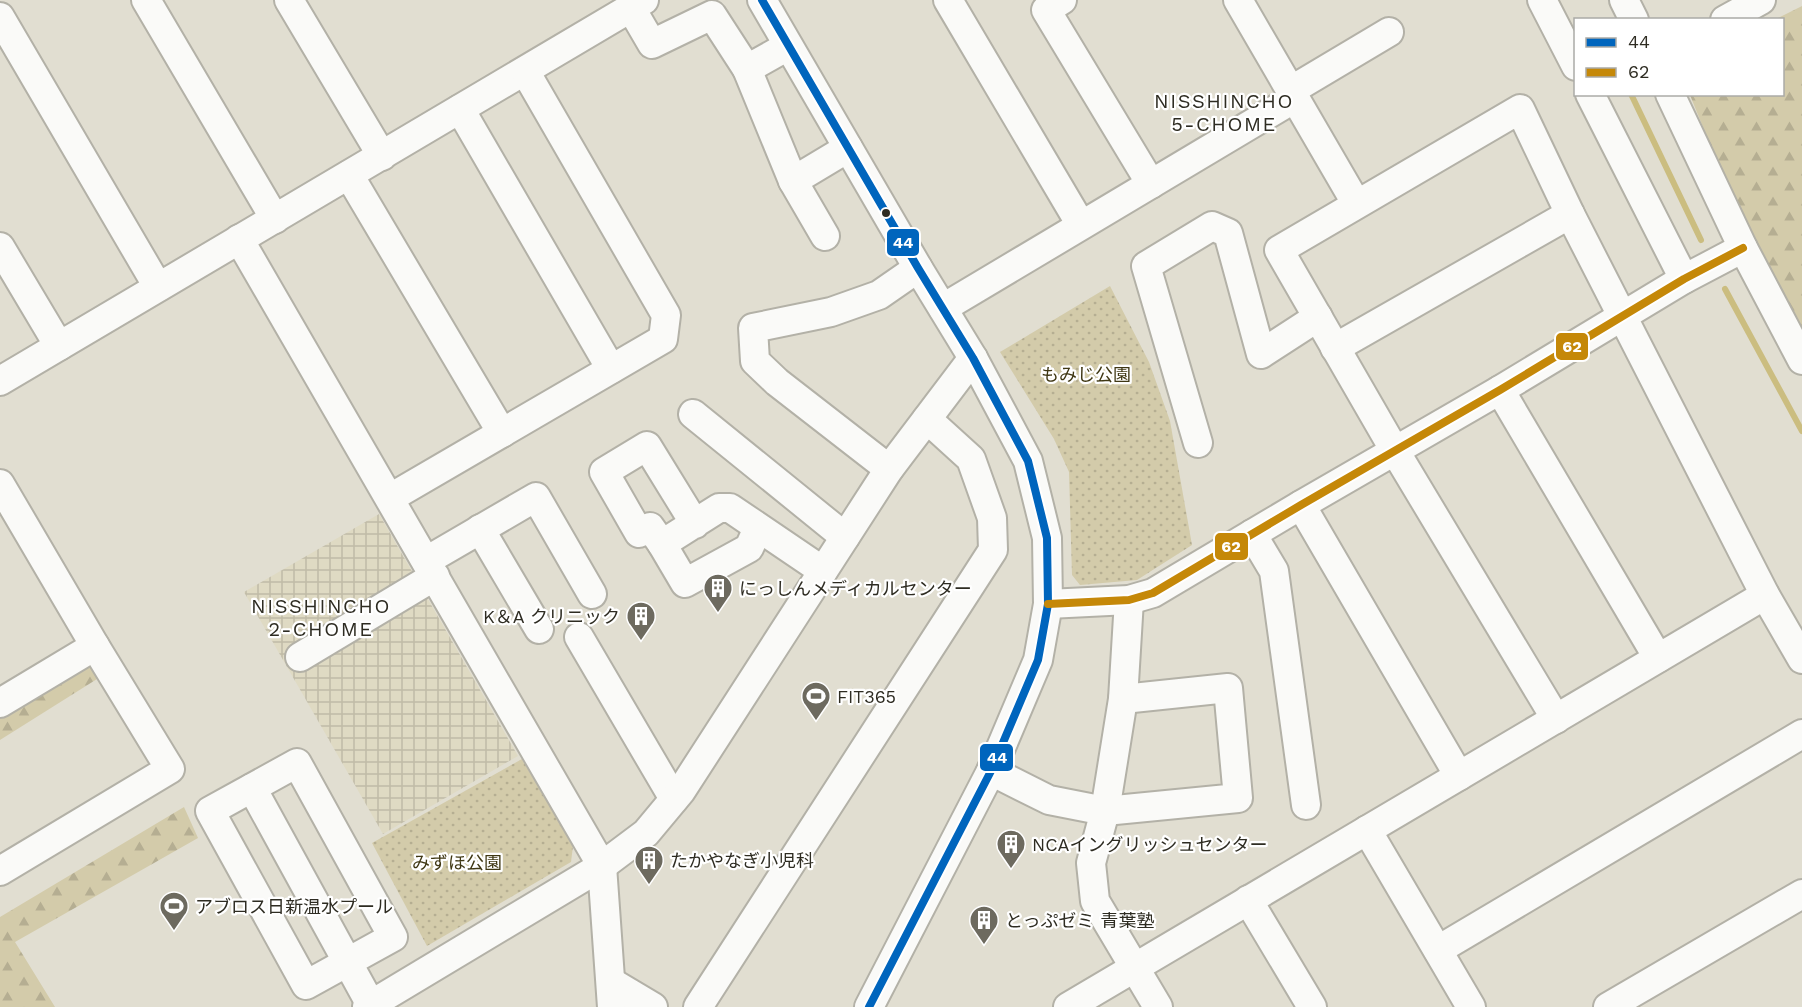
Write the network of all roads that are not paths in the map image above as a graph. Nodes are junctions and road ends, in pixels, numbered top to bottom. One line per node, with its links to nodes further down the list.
1 (146, 0): 30 (street)
2 (289, 0): 24 (street)
3 (762, 0): 15 (street)
4 (948, 0): 31 (street)
5 (1062, 0): 27 (street)
6 (1238, 0): 19 (street)
7 (1542, 0): 16 (street)
8 (1624, 0): 12 (street)
9 (1761, 0): 13 (street)
10 (638, 4): 17 (street); 18 (street)
11 (0, 17): 38 (street)
12 (1633, 18)
13 (1729, 18)
14 (1389, 32): 19 (street)
15 (788, 46): 17 (street); 23 (street)
16 (1574, 64)
17 (747, 69): 26 (street)
18 (525, 71): 22 (street); 46 (street)
19 (1292, 94): 27 (street); 28 (street)
20 (1591, 96): 37 (street)
21 (1671, 96): 35 (street)
22 (460, 109): 24 (street); 46 (street)
23 (848, 148): 26 (street); 36 (street)
24 (381, 156): 25 (street)
25 (349, 175): 30 (street); 51 (street)
26 (793, 181): 32 (street)
27 (1151, 184): 31 (street)
28 (1356, 203): 29 (street); 41 (street)
29 (1570, 214): 40 (street); 43 (street)
30 (275, 219): 33 (street)
31 (1081, 225): 39 (street)
32 (825, 236)
33 (239, 240): 38 (street); 56 (street)
34 (0, 247): 42 (street)
35 (1743, 248): 37 (street); 45 (street)
36 (918, 268): 39 (street); 54 (street)
37 (1683, 279): 40 (street)
38 (158, 287): 42 (street)
39 (943, 308): 44 (street)
40 (1623, 316): 48 (street); 67 (street)
41 (1318, 317): 43 (street); 52 (street)
42 (59, 346): 47 (street)
43 (1335, 348): 53 (street)
44 (973, 358): 50 (street); 69 (street)
45 (1802, 360)
46 (611, 369): 51 (street)
47 (0, 381)
48 (1500, 390): 53 (street); 74 (street)
49 (693, 414): 62 (street)
50 (927, 419): 54 (street); 97 (street)
51 (502, 433): 56 (street)
52 (1198, 444)
53 (1395, 451): 57 (street); 78 (street)
54 (889, 469): 62 (street)
55 (0, 483): 72 (street)
56 (390, 498): 64 (street)
57 (1301, 505): 61 (street); 81 (street)
58 (694, 524): 59 (street); 63 (street); 63 (street)
59 (758, 528): 63 (street); 65 (street)
60 (480, 529): 64 (street); 66 (street); 70 (street)
61 (1252, 534): 68 (street); 84 (street)
62 (845, 537): 65 (street)
63 (662, 544)
64 (430, 569): 73 (street); 87 (street)
65 (823, 572): 83 (street)
66 (592, 594)
67 (1765, 595): 74 (street); 75 (street)
68 (1129, 600): 69 (street); 76 (street)
69 (1048, 604): 80 (street)
70 (539, 629)
71 (579, 637): 83 (street)
72 (95, 646): 77 (street); 88 (street)
73 (300, 657)
74 (1658, 658): 78 (street)
75 (1802, 659)
76 (1123, 699): 85 (street); 85 (street)
77 (0, 704)
78 (1556, 719): 81 (street)
79 (1802, 734): 91 (street)
80 (991, 771): 85 (street); 98 (street)
81 (1459, 776): 86 (street)
82 (252, 788): 92 (street); 92 (street); 92 (street)
83 (674, 799): 87 (street)
84 (1305, 805)
85 (1105, 811): 93 (street)
86 (1367, 830): 90 (street); 91 (street)
87 (602, 866): 94 (street); 95 (street)
88 (0, 871)
89 (1802, 894): 103 (street)
90 (1248, 900): 93 (street); 101 (street)
91 (1438, 950): 102 (street)
92 (348, 962): 95 (street)
93 (1134, 968): 99 (street); 100 (street)
94 (611, 995): 96 (street)
95 (369, 1006)
96 (653, 1007)
97 (698, 1007)
98 (869, 1007)
99 (1068, 1007)
100 (1158, 1007)
101 (1312, 1007)
102 (1471, 1007)
103 (1608, 1007)

